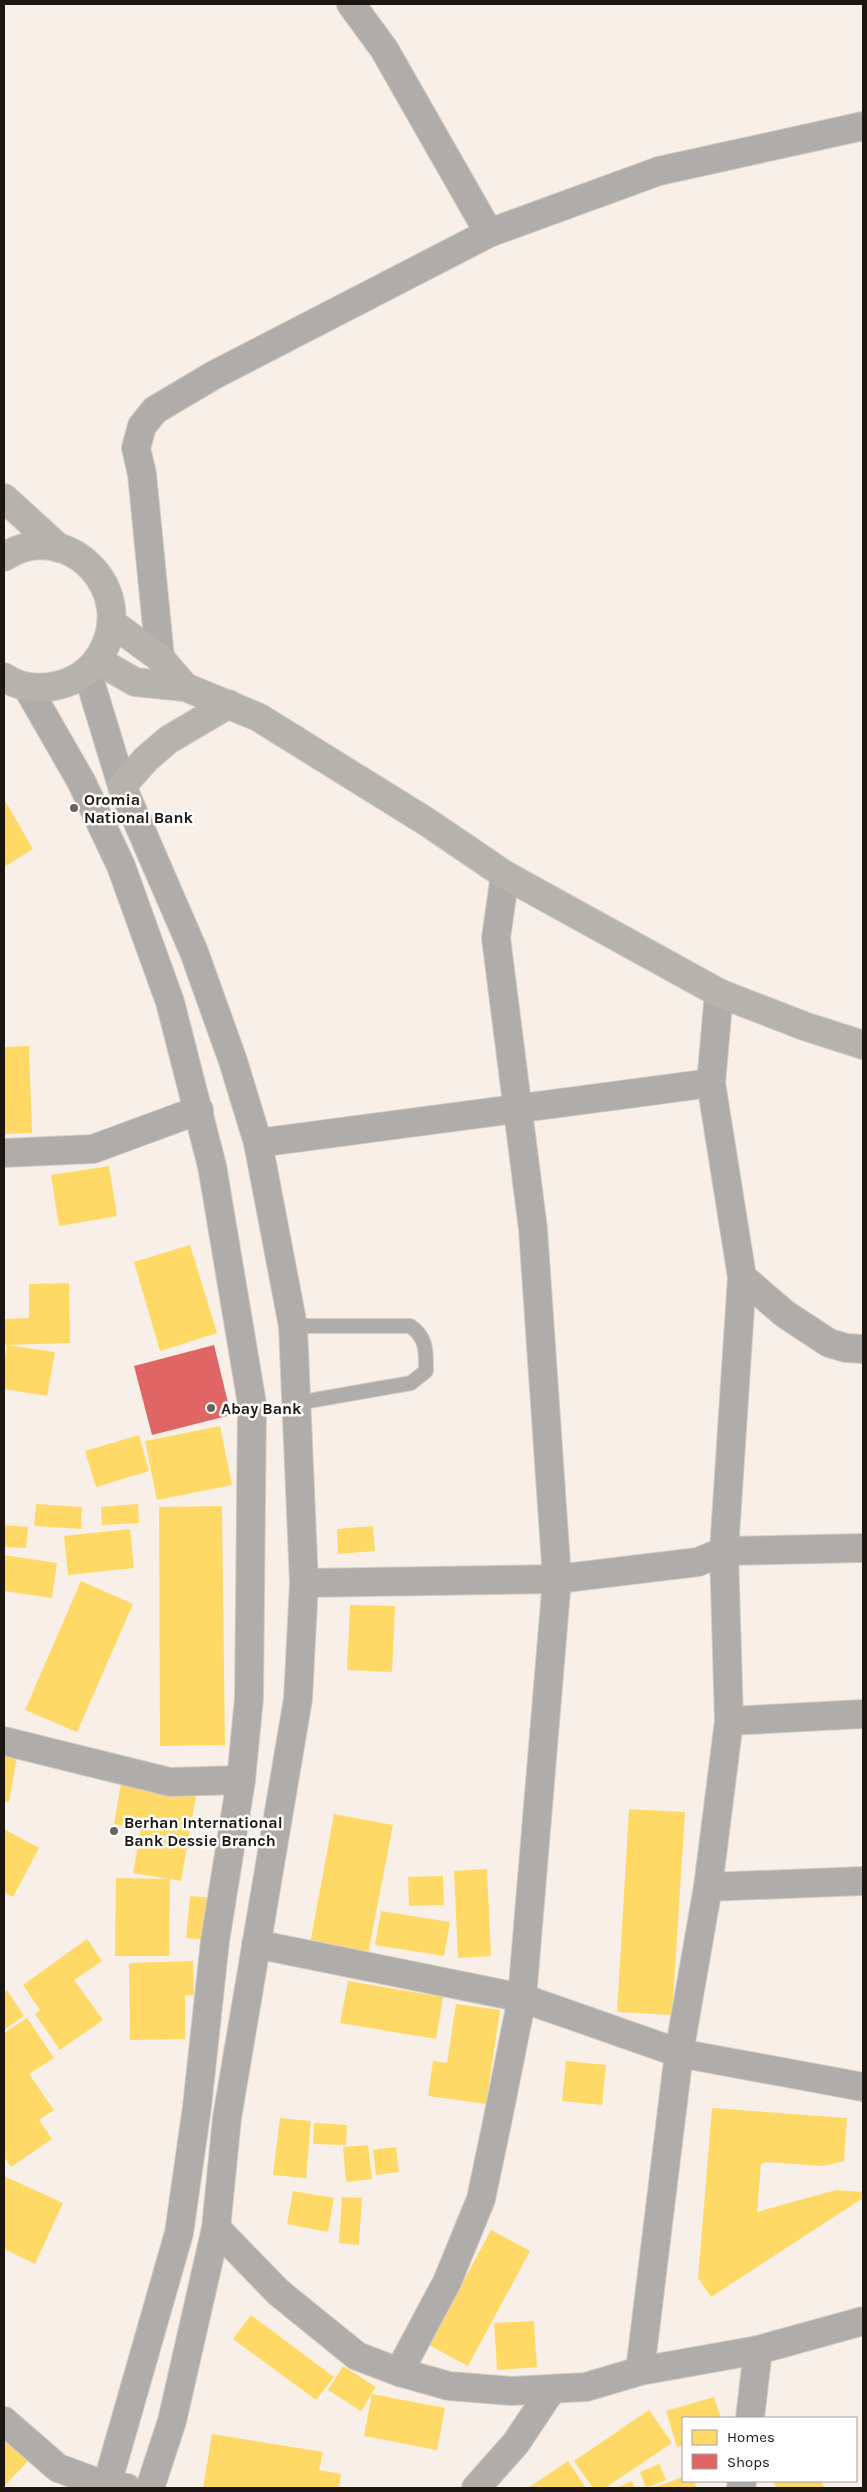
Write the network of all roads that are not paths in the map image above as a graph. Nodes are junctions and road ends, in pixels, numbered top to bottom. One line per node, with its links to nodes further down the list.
1 (351, 4): 3 (street)
2 (863, 126): 3 (street)
3 (488, 232): 8 (street)
4 (4, 498): 5 (highway)
5 (59, 548): 6 (highway); 7 (highway)
6 (4, 557)
7 (112, 623): 8 (highway); 9 (highway)
8 (160, 658): 11 (highway)
9 (92, 665): 10 (highway); 11 (highway); 13 (street)
10 (11, 682): 18 (street)
11 (185, 687): 12 (highway)
12 (229, 704): 13 (highway); 14 (highway)
13 (122, 786): 20 (street)
14 (505, 875): 15 (highway); 19 (street)
15 (719, 993): 16 (highway); 17 (street)
16 (863, 1045)
17 (711, 1083): 19 (street); 22 (street)
18 (199, 1110): 21 (street); 33 (street)
19 (518, 1110): 20 (street); 28 (street)
20 (258, 1143): 23 (street)
21 (4, 1153)
22 (742, 1277): 24 (street); 27 (street)
23 (293, 1326): 25 (street); 25 (lane)
24 (863, 1349)
25 (297, 1403): 29 (street)
26 (863, 1548): 27 (street)
27 (724, 1551): 28 (street); 31 (street)
28 (557, 1579): 29 (street); 37 (street)
29 (304, 1583): 36 (street)
30 (863, 1714): 31 (street)
31 (730, 1721): 35 (street)
32 (4, 1741): 33 (street)
33 (241, 1780): 48 (street)
34 (863, 1881): 35 (street)
35 (708, 1887): 38 (street)
36 (256, 1944): 37 (street); 40 (street)
37 (522, 1998): 38 (street); 44 (street)
38 (678, 2053): 39 (street); 43 (street)
39 (863, 2087)
40 (216, 2228): 44 (street); 49 (street)
41 (863, 2321): 42 (street)
42 (758, 2350): 43 (street); 46 (street)
43 (640, 2371): 45 (street)
44 (399, 2372): 45 (street)
45 (552, 2388): 50 (street)
46 (750, 2417)
47 (4, 2421): 48 (street)
48 (114, 2487)
49 (150, 2488)
50 (476, 2488)

